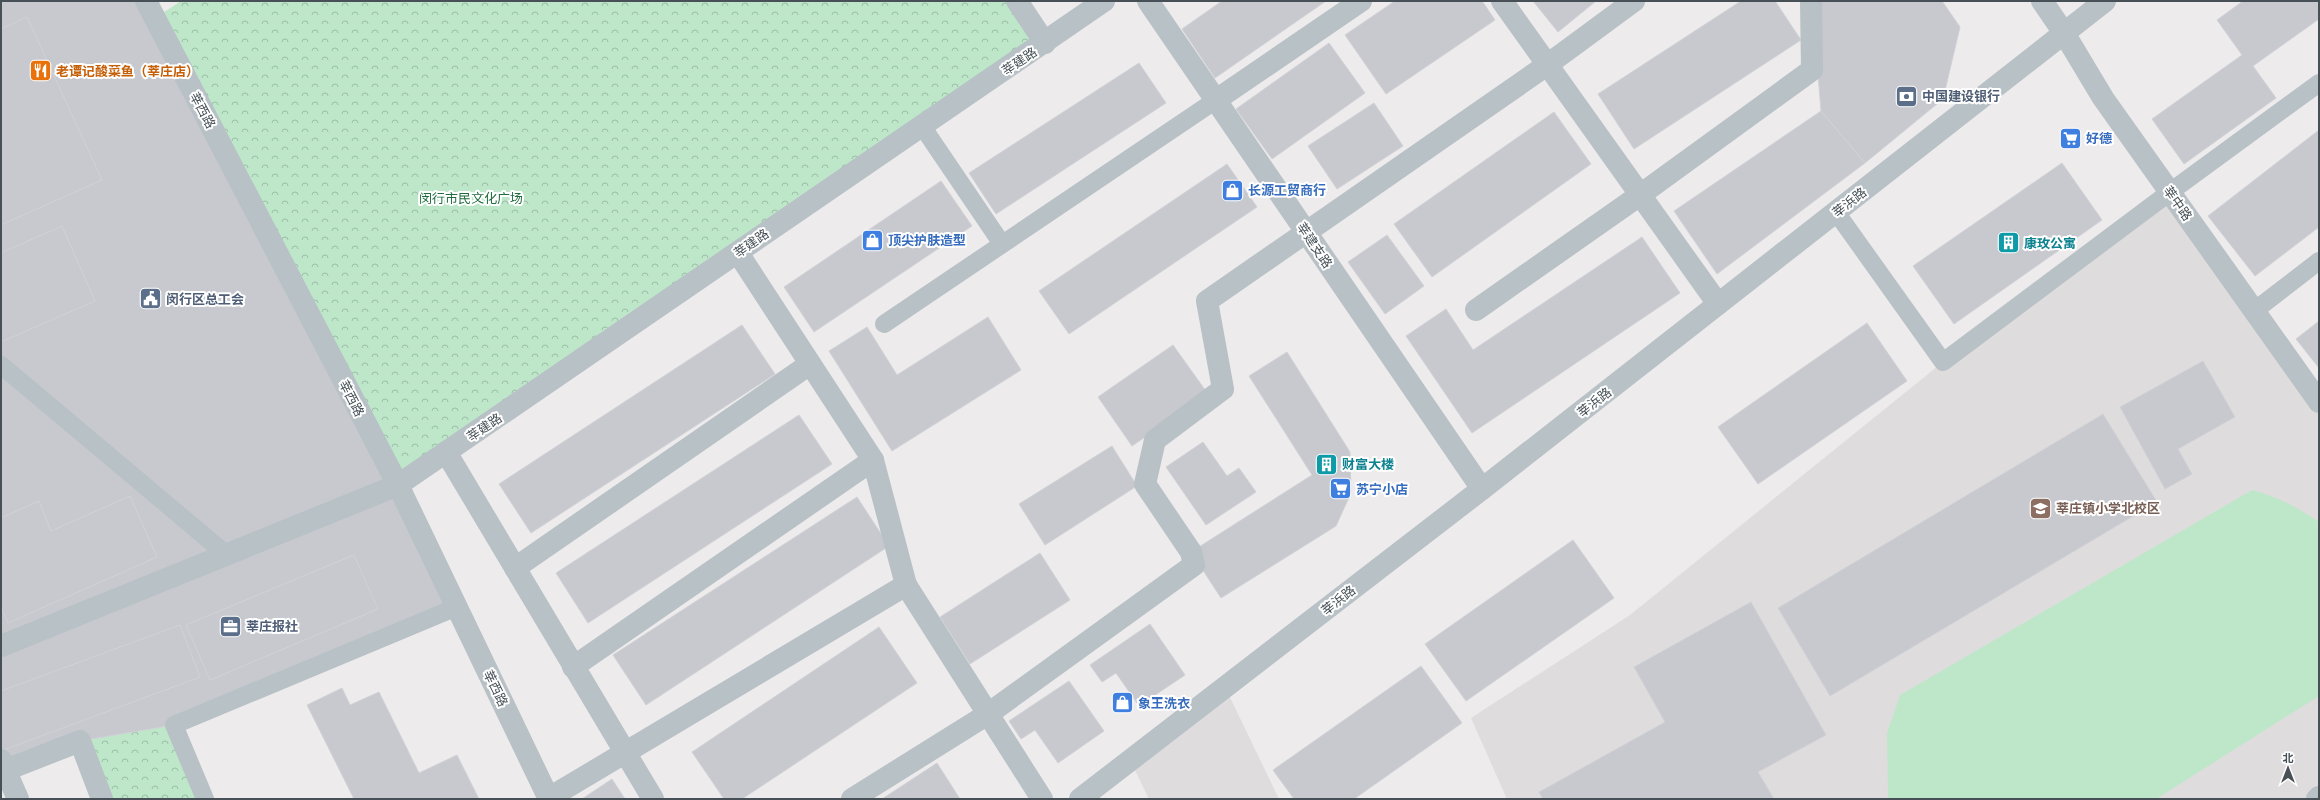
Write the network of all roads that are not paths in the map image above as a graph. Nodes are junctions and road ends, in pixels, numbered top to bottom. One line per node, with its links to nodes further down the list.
1 (146, 1): 33 (street, 莘西路)
2 (1017, 1): 12 (street)
3 (1104, 1): 12 (street, 莘建路)
4 (1148, 1): 15 (street, 莘建支路)
5 (1361, 1): 15 (street)
6 (1502, 1): 13 (street)
7 (1634, 1): 13 (street)
8 (1811, 1): 18 (street)
9 (2042, 1): 11 (street, 莘中路)
10 (2105, 1): 11 (street, 莘浜路)
11 (2064, 33): 17 (street, 莘中路); 19 (street, 莘浜路)
12 (1045, 43): 16 (street, 莘建路)
13 (1547, 64): 18 (street); 20 (street)
14 (2319, 83): 17 (lane)
15 (1216, 100): 20 (street, 莘建支路); 21 (lane)
16 (922, 126): 21 (lane); 22 (street, 莘建路)
17 (2170, 192): 19 (lane); 26 (street, 莘中路)
18 (1640, 195): 24 (street); 25 (street)
19 (1836, 212): 24 (street, 莘浜路)
20 (1307, 233): 34 (street, 莘建支路); 41 (street)
21 (1002, 244): 27 (lane)
22 (738, 253): 28 (street); 31 (street, 莘建路)
23 (2319, 261): 26 (lane)
24 (1718, 304): 34 (street, 莘浜路)
25 (1476, 310)
26 (2254, 311): 30 (street, 莘中路)
27 (884, 324)
28 (810, 364): 32 (street); 36 (street)
29 (1, 365): 35 (lane)
30 (2319, 402)
31 (446, 452): 33 (street, 莘建路); 36 (street)
32 (873, 460): 37 (street); 40 (street)
33 (398, 485): 35 (street, 莘建路); 38 (street, 莘西路)
34 (1482, 489): 51 (street, 莘浜路)
35 (227, 555): 39 (street, 莘建路)
36 (515, 568): 40 (street)
37 (906, 585): 41 (street); 42 (street)
38 (457, 607): 46 (lane); 47 (street, 莘西路)
39 (1, 646)
40 (573, 666): 42 (street)
41 (988, 714): 49 (street); 50 (street)
42 (625, 753): 47 (street); 48 (street)
43 (3, 765): 44 (street); 45 (street)
44 (18, 799)
45 (102, 799)
46 (205, 799)
47 (549, 799)
48 (653, 799)
49 (852, 799)
50 (1042, 799)
51 (1080, 799)

